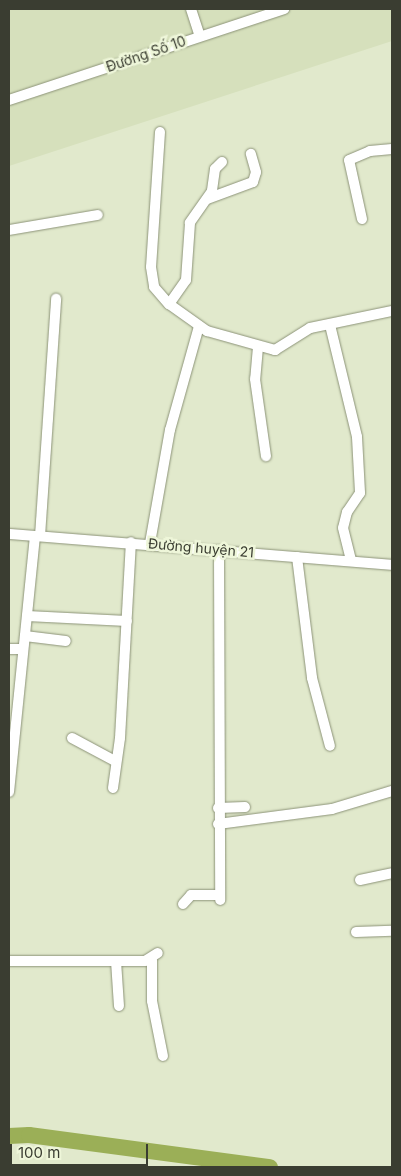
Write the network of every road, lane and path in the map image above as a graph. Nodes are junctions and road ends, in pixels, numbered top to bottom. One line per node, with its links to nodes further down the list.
1 (191, 9): 3 (street)
2 (284, 9): 3 (street, Đường Số 10)
3 (200, 36): 4 (street, Đường Số 10)
4 (9, 100)
5 (160, 132): 14 (street)
6 (392, 149): 11 (street)
7 (251, 154): 9 (street)
8 (222, 162): 9 (street)
9 (207, 198): 14 (street)
10 (98, 215): 12 (street)
11 (362, 218)
12 (9, 230)
13 (56, 299): 21 (street)
14 (169, 304): 17 (street)
15 (392, 311): 16 (street)
16 (330, 325): 18 (street); 26 (street)
17 (199, 326): 18 (street); 23 (street)
18 (258, 347): 19 (street)
19 (266, 456)
20 (9, 534): 21 (street, Đường huyện 21)
21 (37, 536): 22 (street, Đường huyện 21); 28 (street)
22 (131, 542): 23 (street, Đường huyện 21); 29 (street)
23 (150, 544): 24 (street, Đường huyện 21)
24 (219, 550): 25 (street, Đường huyện 21); 42 (street)
25 (297, 557): 26 (street, Đường huyện 21); 35 (street)
26 (351, 561): 27 (street, Đường huyện 21)
27 (392, 564)
28 (27, 616): 29 (street); 30 (street)
29 (126, 621): 37 (street)
30 (25, 636): 31 (street); 33 (street)
31 (66, 641)
32 (9, 649): 33 (street)
33 (23, 649): 36 (street)
34 (72, 738): 37 (street)
35 (330, 746)
36 (11, 754): 40 (street)
37 (115, 761): 38 (street)
38 (112, 788)
39 (392, 791): 43 (street)
40 (9, 792)
41 (246, 807): 42 (street)
42 (218, 808): 43 (street)
43 (218, 824): 46 (street)
44 (392, 873): 45 (street)
45 (360, 880)
46 (183, 904)
47 (392, 931): 48 (street)
48 (356, 932)
49 (9, 961): 50 (street)
50 (116, 961): 51 (street); 52 (street)
51 (118, 1006)
52 (163, 1056)

